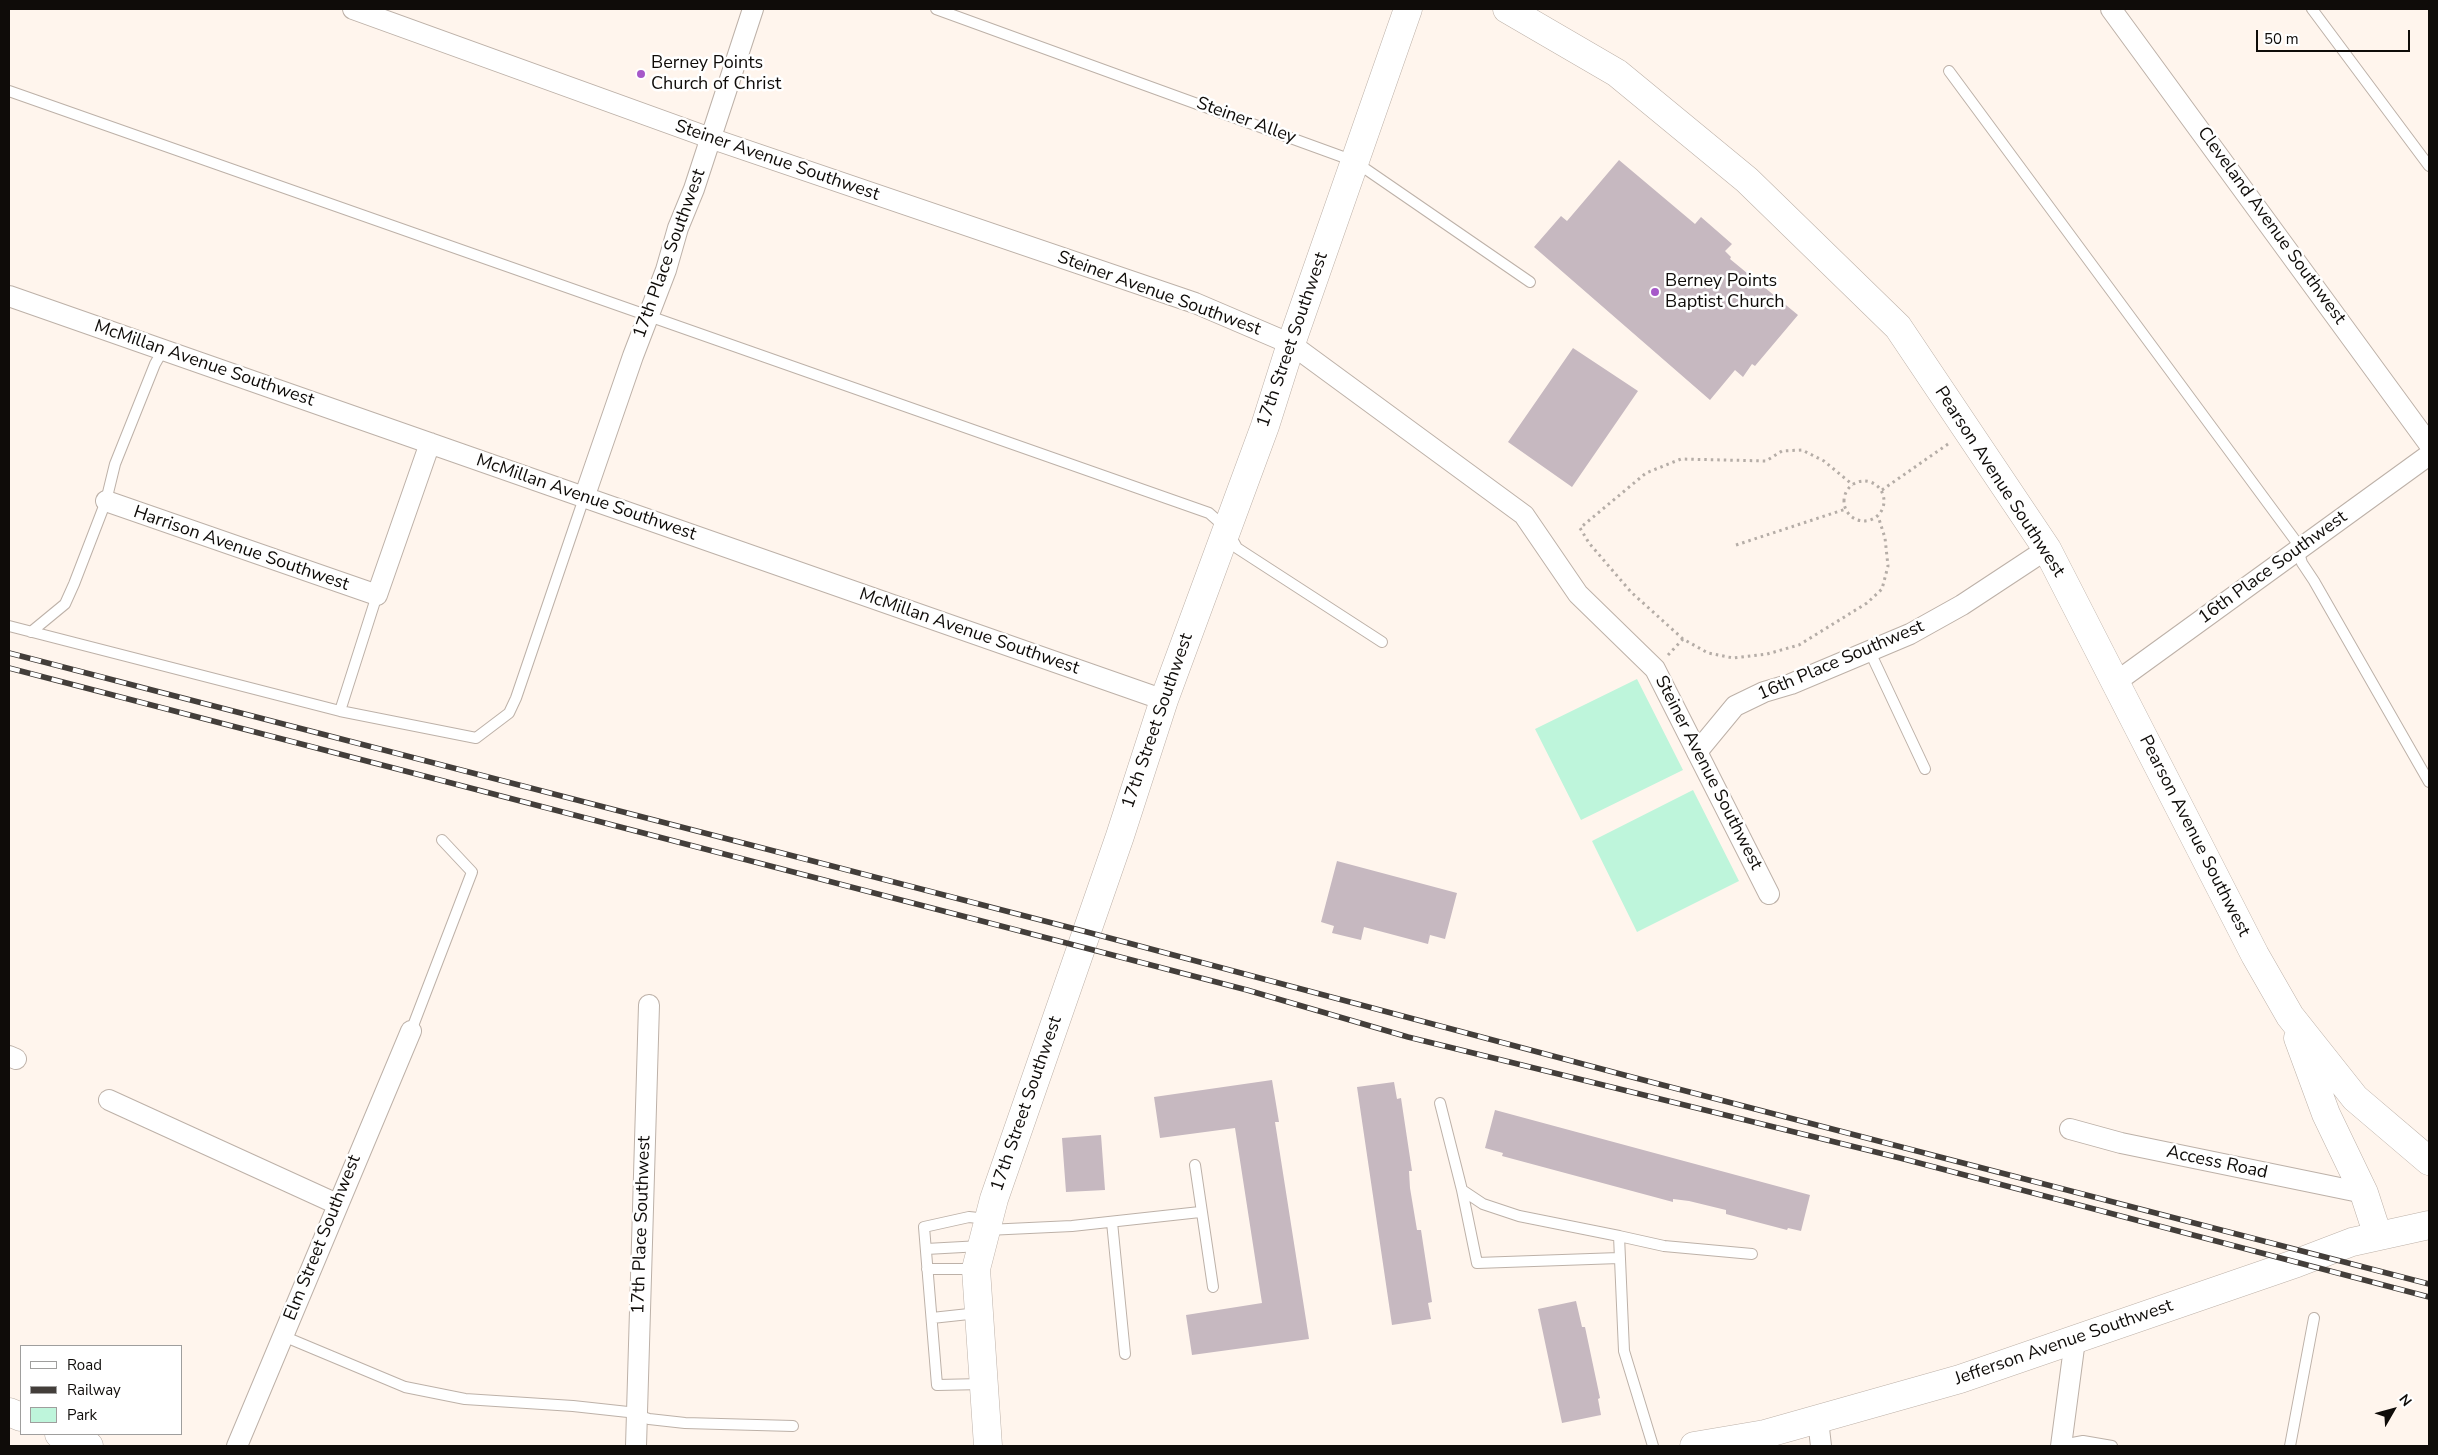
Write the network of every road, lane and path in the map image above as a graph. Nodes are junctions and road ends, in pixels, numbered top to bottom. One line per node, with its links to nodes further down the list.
1 (353, 9): 10 (street, Steiner Avenue Southwest)
2 (754, 9): 10 (street, 17th Place Southwest)
3 (936, 9): 11 (lane, Steiner Alley)
4 (1408, 9): 11 (street, 17th Street Southwest)
5 (1507, 9): 18 (street, Pearson Avenue Southwest)
6 (2111, 9): 20 (street, Cleveland Avenue Southwest)
7 (2312, 9): 12 (lane)
8 (1949, 71): 31 (lane)
9 (9, 91): 15 (lane)
10 (710, 138): 15 (street, 17th Place Southwest); 16 (street, Steiner Avenue Southwest)
11 (1354, 161): 13 (lane, Steiner Alley); 16 (street, 17th Street Southwest)
12 (2429, 166)
13 (1530, 282)
14 (9, 296): 17 (street, McMillan Avenue Southwest)
15 (648, 317): 24 (street, 17th Place Southwest); 28 (lane)
16 (1291, 344): 28 (street, 17th Street Southwest); 38 (street, Steiner Avenue Southwest)
17 (163, 350): 19 (street, McMillan Avenue Southwest); 25 (lane)
18 (1967, 431): 23 (path); 30 (street, Pearson Avenue Southwest)
19 (430, 443): 24 (street, McMillan Avenue Southwest); 32 (street)
20 (2429, 444)
21 (2429, 455): 31 (street, 16th Place Southwest)
22 (1853, 485): 23 (path); 26 (path); 35 (path)
23 (1882, 490): 27 (path)
24 (584, 498): 40 (street, McMillan Avenue Southwest); 41 (lane)
25 (106, 501): 32 (street, Harrison Avenue Southwest); 34 (lane)
26 (1846, 509): 27 (path); 29 (path)
27 (1878, 516): 35 (path)
28 (1226, 528): 36 (lane); 40 (street, 17th Street Southwest)
29 (1736, 545)
30 (2047, 549): 37 (street, 16th Place Southwest); 39 (street, Pearson Avenue Southwest)
31 (2298, 549): 39 (street, 16th Place Southwest); 44 (lane)
32 (377, 595): 41 (lane)
33 (9, 626): 34 (lane)
34 (31, 632): 41 (lane)
35 (1684, 639): 38 (path)
36 (1382, 642)
37 (1870, 652): 42 (street, 16th Place Southwest); 43 (lane)
38 (1655, 669): 42 (street, Steiner Avenue Southwest)
39 (2116, 682): 48 (street, Pearson Avenue Southwest)
40 (1164, 700): 63 (street, 17th Street Southwest)
41 (340, 711)
42 (1697, 752): 46 (street, Steiner Avenue Southwest)
43 (1925, 769)
44 (2429, 782)
45 (442, 840): 49 (lane)
46 (1769, 894)
47 (649, 1005): 76 (street, 17th Place Southwest)
48 (2290, 1016): 53 (street, Pearson Avenue Southwest); 56 (street)
49 (410, 1031): 57 (street, Elm Street Southwest)
50 (108, 1100): 57 (street)
51 (1440, 1103): 55 (lane)
52 (2070, 1129): 56 (street, Access Road)
53 (2426, 1154)
54 (1195, 1165): 58 (lane)
55 (1462, 1190): 61 (lane); 66 (lane)
56 (2364, 1193): 62 (street)
57 (337, 1204): 72 (street, Elm Street Southwest)
58 (1200, 1212): 59 (lane); 68 (lane)
59 (1112, 1222): 63 (lane); 74 (lane)
60 (2429, 1225): 62 (street, Jefferson Avenue Southwest)
61 (1619, 1236): 65 (lane); 66 (lane)
62 (2378, 1236): 73 (street, Jefferson Avenue Southwest)
63 (983, 1241): 64 (lane); 64 (lane); 67 (lane); 69 (street, 17th Street Southwest)
64 (926, 1249): 67 (lane)
65 (1752, 1254)
66 (1619, 1258): 85 (lane)
67 (927, 1269): 70 (lane)
68 (1213, 1287)
69 (979, 1313): 70 (lane); 75 (street, 17th Street Southwest)
70 (932, 1318): 75 (lane)
71 (2314, 1318): 89 (lane)
72 (283, 1336): 76 (lane); 82 (street, Elm Street Southwest)
73 (2075, 1340): 77 (street, Jefferson Avenue Southwest); 80 (street)
74 (1125, 1354)
75 (984, 1384): 84 (street, 17th Street Southwest)
76 (637, 1415): 78 (lane); 83 (street, 17th Place Southwest)
77 (1818, 1420): 86 (street, Jefferson Avenue Southwest); 87 (street)
78 (793, 1426)
79 (62, 1435): 81 (street)
80 (2062, 1445): 88 (lane)
81 (89, 1446)
82 (237, 1446)
83 (636, 1446)
84 (988, 1446)
85 (1652, 1446)
86 (1694, 1446)
87 (1821, 1446)
88 (2112, 1446)
89 (2290, 1446)

